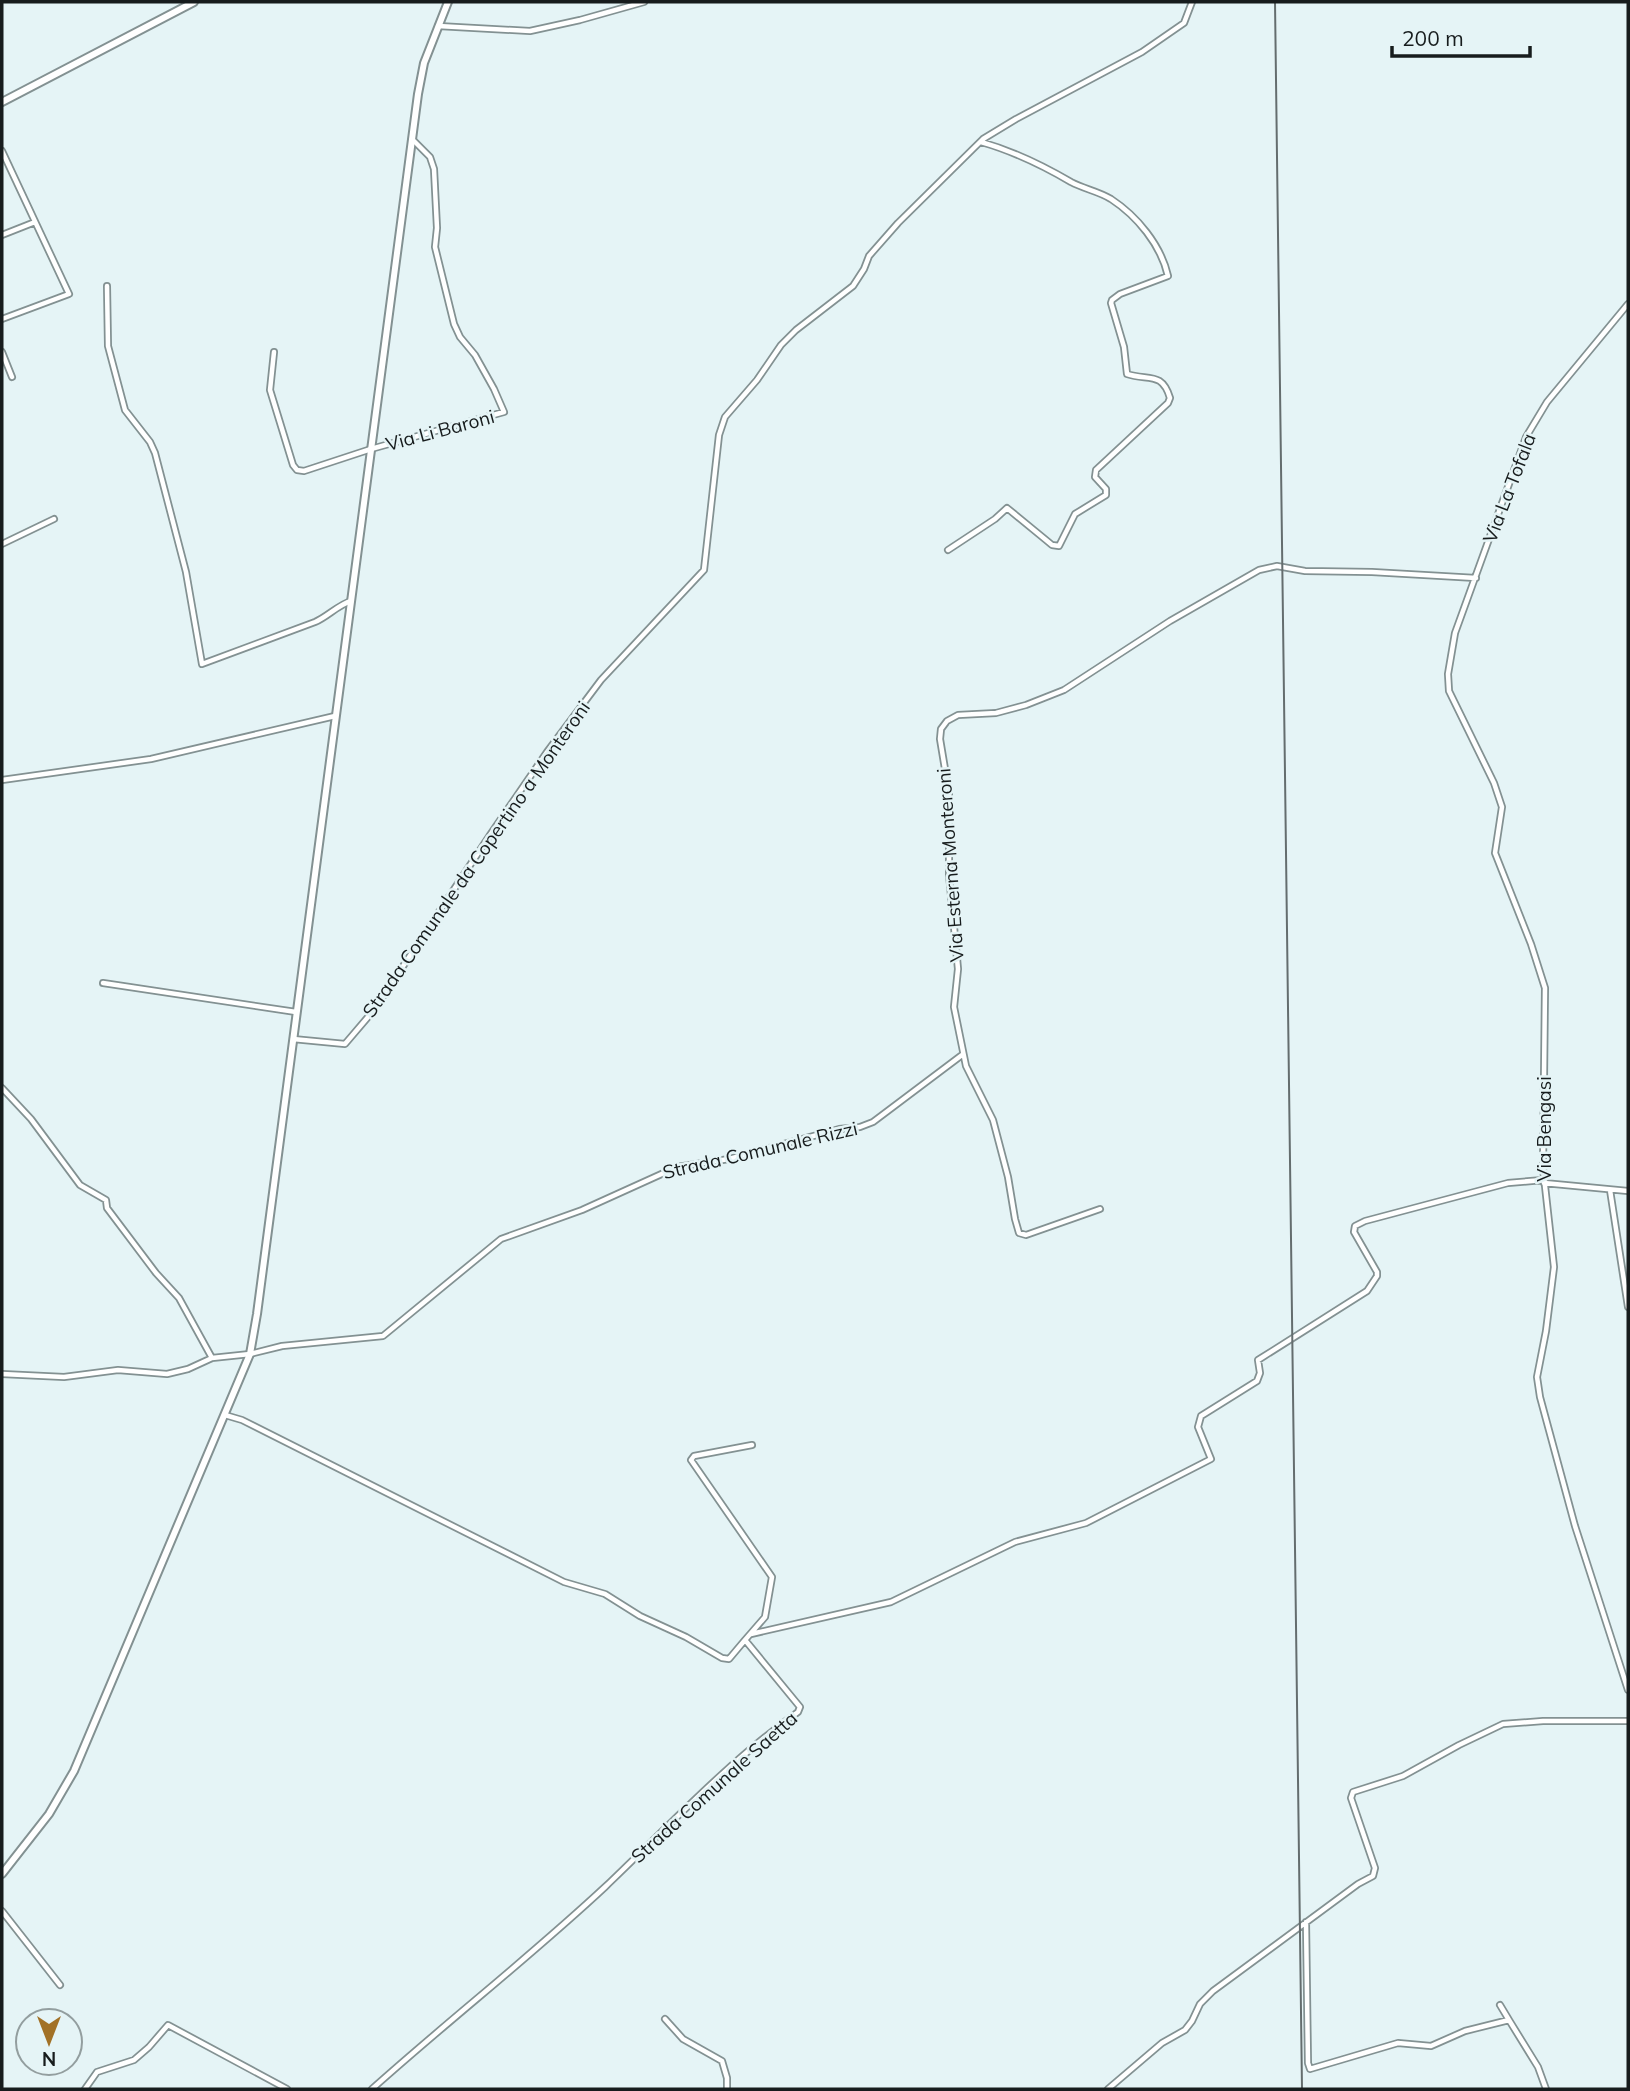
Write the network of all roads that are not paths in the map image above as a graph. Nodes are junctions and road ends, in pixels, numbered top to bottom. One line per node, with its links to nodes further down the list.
1 (194, 2): 6 (street)
2 (449, 2): 5 (street)
3 (644, 2): 5 (street)
4 (1192, 2): 8 (street, Strada Comunale da Copertino a Monteroni)
5 (438, 26): 7 (street)
6 (2, 102)
7 (412, 138): 18 (street); 18 (street, Via Li Baroni)
8 (980, 142): 21 (street); 28 (street, Strada Comunale da Copertino a Monteroni)
9 (2, 151): 10 (street)
10 (35, 222): 11 (street); 14 (street)
11 (2, 235)
12 (107, 286): 23 (street)
13 (1628, 304): 22 (street, Via La Tofala)
14 (2, 319)
15 (274, 352): 18 (street)
16 (2, 353): 17 (street)
17 (12, 377)
18 (371, 449): 23 (street)
19 (54, 519): 20 (street)
20 (2, 544)
21 (948, 550)
22 (1476, 578): 29 (street, Via Esterna Monteroni); 31 (street, Via Bengasi)
23 (351, 601): 24 (street)
24 (335, 716): 25 (street); 27 (street)
25 (2, 780)
26 (103, 983): 27 (street)
27 (296, 1012): 28 (street)
28 (293, 1039): 36 (street)
29 (962, 1055): 34 (street, Via Esterna Monteroni); 36 (street, Strada Comunale Rizzi)
30 (2, 1088): 37 (street)
31 (1543, 1181): 32 (street); 41 (street); 43 (street, Via Bengasi)
32 (1610, 1190): 33 (street); 35 (street)
33 (1628, 1191)
34 (1100, 1209)
35 (1628, 1307)
36 (250, 1354): 37 (street, Strada Comunale Rizzi); 39 (street)
37 (212, 1358): 38 (street, Strada Comunale Rizzi)
38 (2, 1374)
39 (225, 1415): 42 (street); 45 (street)
40 (752, 1445): 41 (street)
41 (751, 1634): 42 (street)
42 (745, 1640): 54 (street, Strada Comunale Saetta)
43 (1628, 1690)
44 (1628, 1721): 47 (street)
45 (2, 1874)
46 (2, 1911): 48 (street)
47 (1306, 1922): 51 (street); 56 (street)
48 (60, 1986)
49 (1500, 2006): 51 (street)
50 (665, 2019): 55 (street)
51 (1509, 2021): 57 (street)
52 (85, 2089): 53 (street)
53 (286, 2089)
54 (372, 2089)
55 (727, 2089)
56 (1108, 2089)
57 (1546, 2089)

